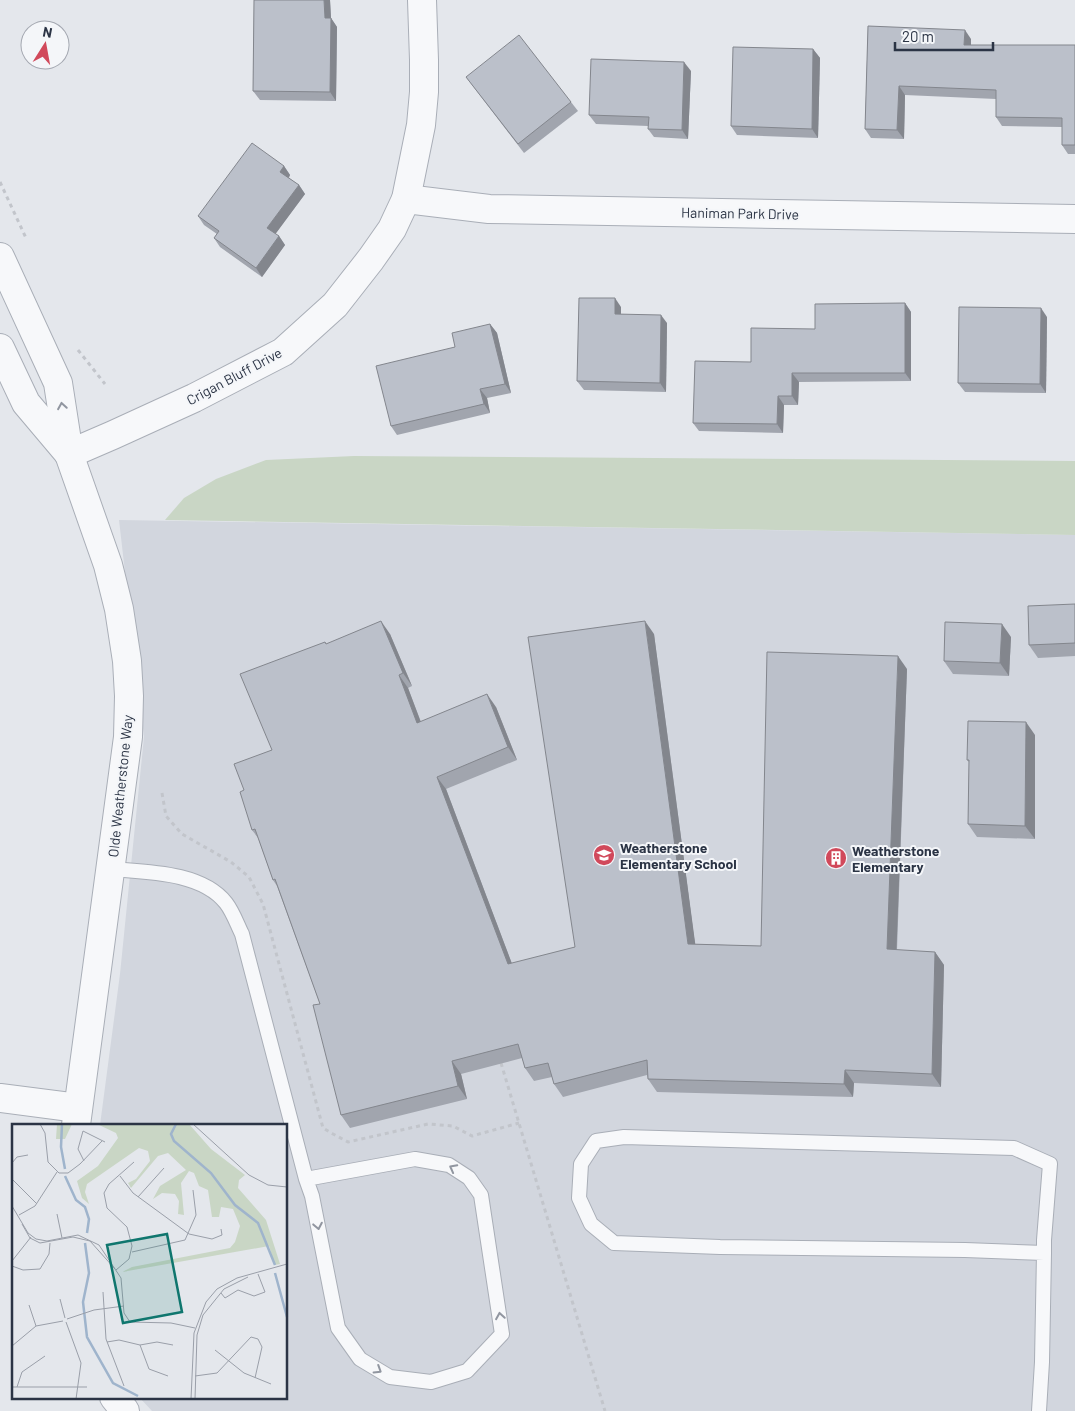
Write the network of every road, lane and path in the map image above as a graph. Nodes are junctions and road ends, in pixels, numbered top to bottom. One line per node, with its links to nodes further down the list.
1 (422, 0): 2 (street, Crigan Bluff Drive)
2 (406, 199): 3 (street, Haniman Park Drive); 6 (street, Crigan Bluff Drive)
3 (1075, 219)
4 (0, 257): 6 (street, Olde Weatherstone Way, one-way to 4)
5 (0, 348): 6 (street, Olde Weatherstone Way)
6 (69, 454): 8 (street, Olde Weatherstone Way)
7 (162, 793): 12 (path)
8 (111, 869): 11 (street, Olde Weatherstone Way); 13 (lane)
9 (501, 1063): 12 (path)
10 (0, 1098): 11 (street)
11 (77, 1116)
12 (519, 1123): 17 (path)
13 (306, 1179): 13 (lane, one-way to 13)
14 (1044, 1253): 14 (lane); 18 (lane)
15 (115, 1398): 16 (street)
16 (125, 1411)
17 (605, 1411)
18 (1039, 1411)

